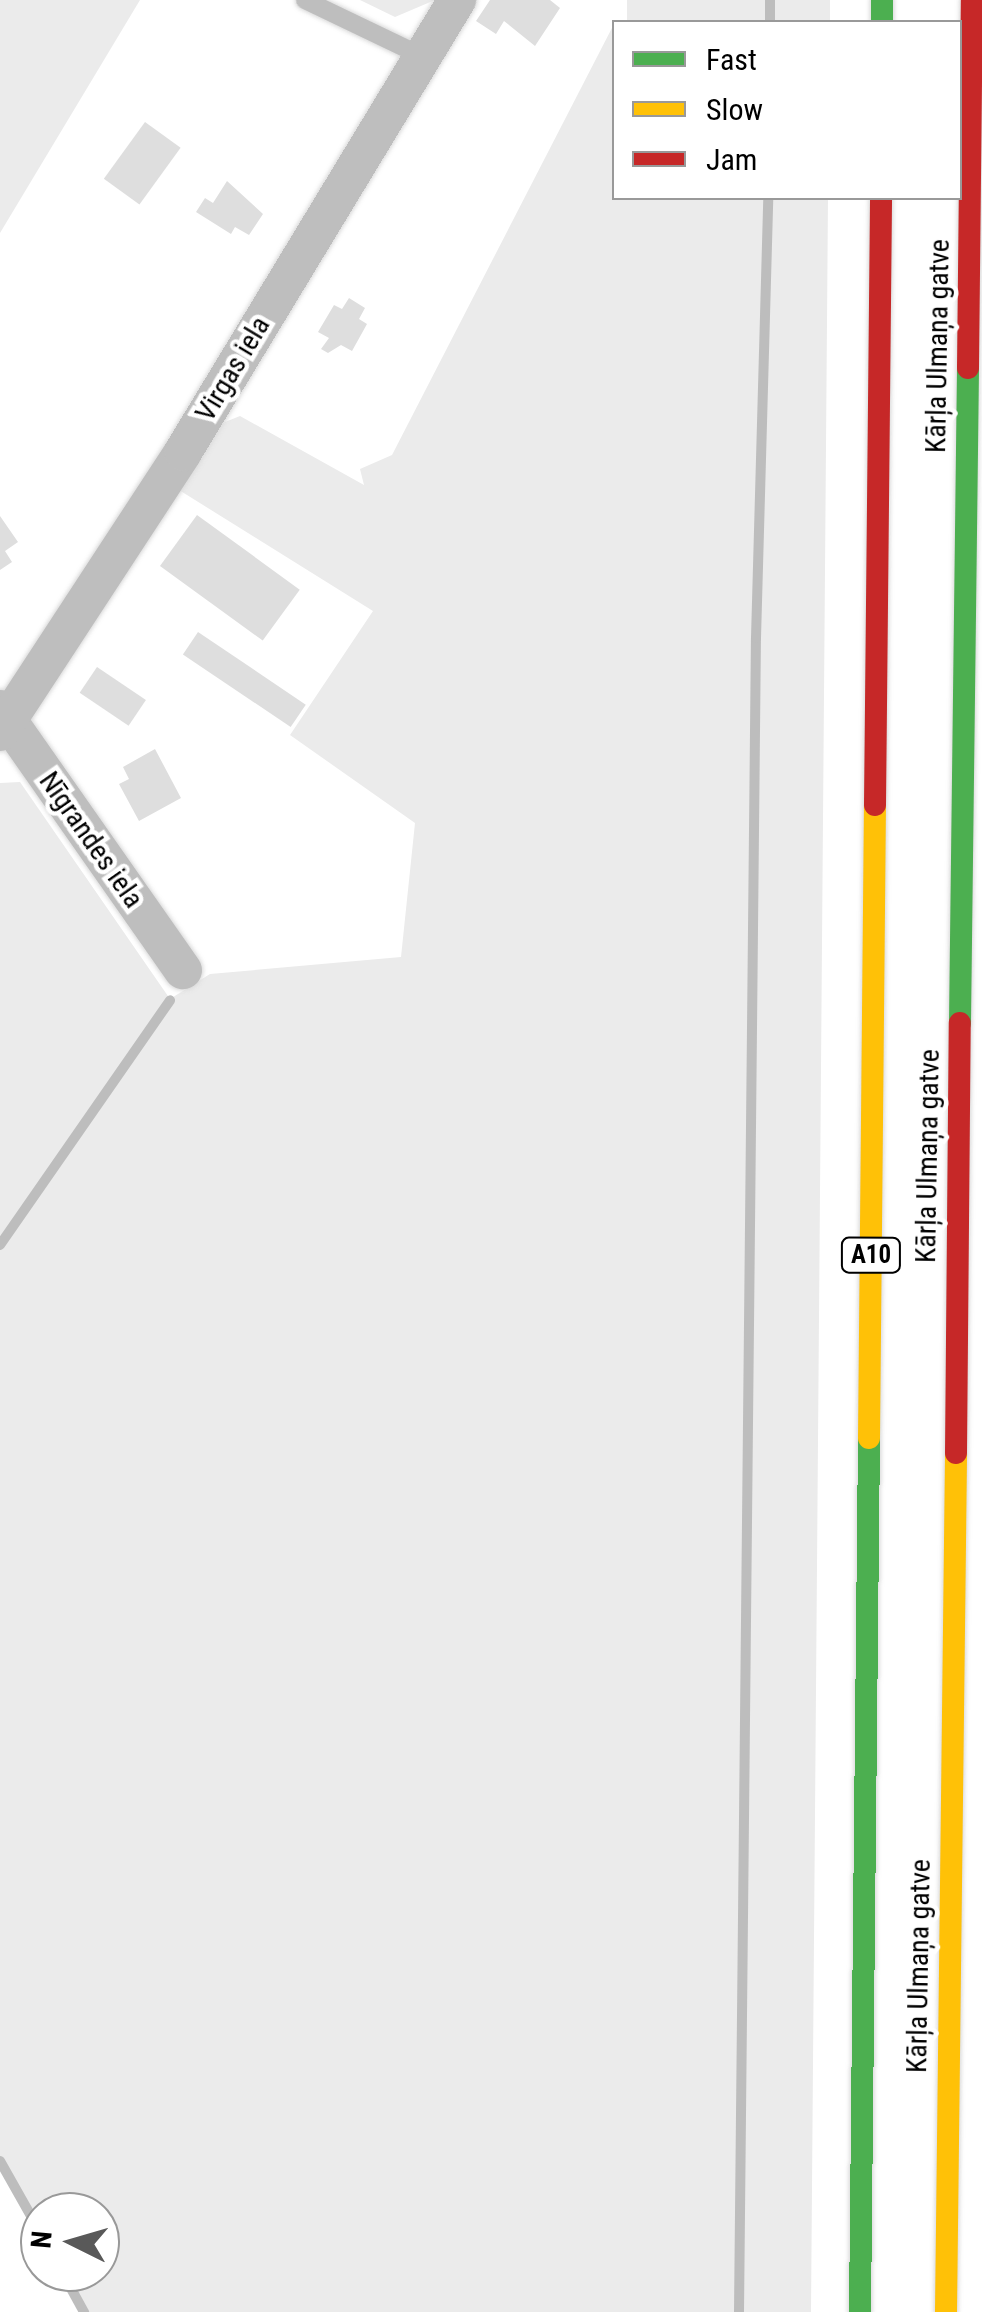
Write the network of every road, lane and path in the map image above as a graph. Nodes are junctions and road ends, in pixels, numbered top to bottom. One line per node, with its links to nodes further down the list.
1 (305, 0): 4 (lane)
2 (457, 0): 4 (street, Virgas iela)
3 (972, 0): 9 (highway, Kārļa Ulmaņa gatve)
4 (422, 56): 6 (street, Virgas iela)
5 (881, 200): 8 (highway, Kārļa Ulmaņa gatve / A10)
6 (2, 720): 7 (street, Nīgrandes iela)
7 (183, 970)
8 (860, 2312)
9 (946, 2312)

